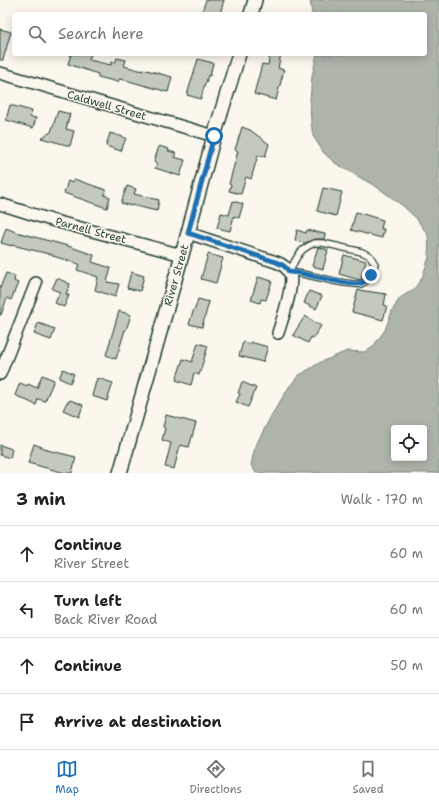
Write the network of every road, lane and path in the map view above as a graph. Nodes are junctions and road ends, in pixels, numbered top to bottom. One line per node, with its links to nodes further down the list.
1 (255, 0): 2 (street)
2 (252, 12)
3 (238, 56): 5 (street, River Street)
4 (0, 73): 5 (street, Caldwell Street)
5 (214, 136): 7 (street, River Street)
6 (0, 204): 8 (street, Parnell Street)
7 (188, 233): 8 (street, River Street); 9 (street)
8 (182, 255): 13 (street, River Street)
9 (289, 272): 9 (lane); 11 (street)
10 (36, 283): 12 (street)
11 (278, 333)
12 (0, 374)
13 (120, 473)

